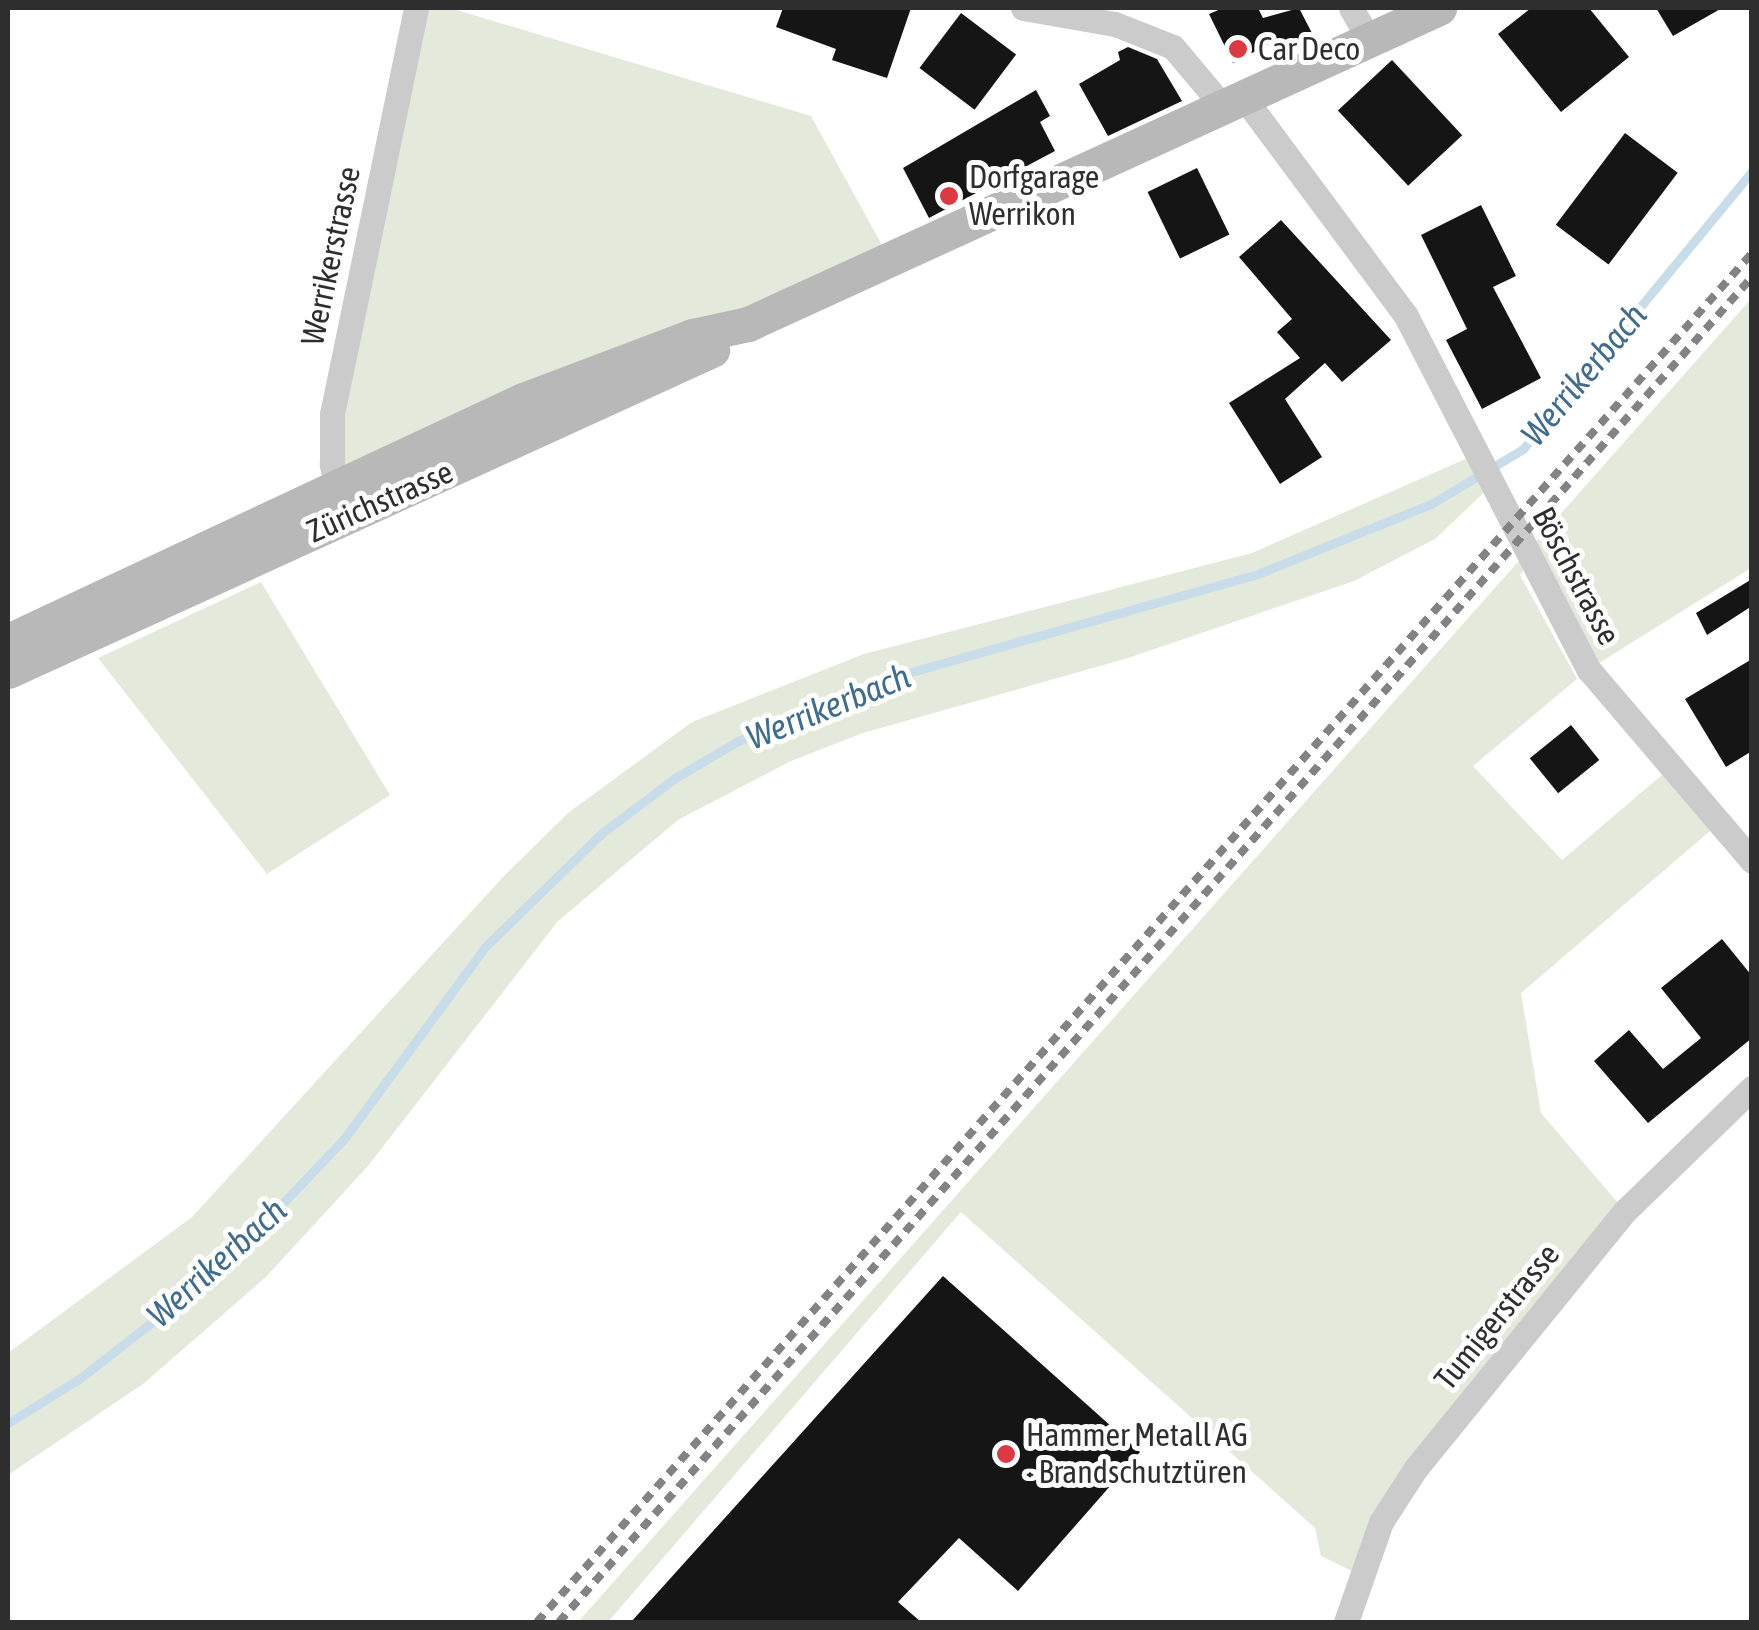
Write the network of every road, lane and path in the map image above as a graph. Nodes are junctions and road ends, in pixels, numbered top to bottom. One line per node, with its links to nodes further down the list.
1 (416, 8): 7 (street, Werrikerstrasse)
2 (1022, 8): 6 (street, Böschstrasse)
3 (1351, 8): 5 (street)
4 (1439, 8): 5 (main road, Zürichstrasse)
5 (1370, 41): 6 (main road, Zürichstrasse)
6 (1235, 104): 7 (main road, Zürichstrasse); 10 (street, Böschstrasse)
7 (340, 502): 8 (main road, Zürichstrasse); 9 (main road, Zürichstrasse)
8 (8, 641)
9 (8, 670)
10 (1752, 861)
11 (1752, 1088): 12 (street, Tumigerstrasse)
12 (1346, 1622)

